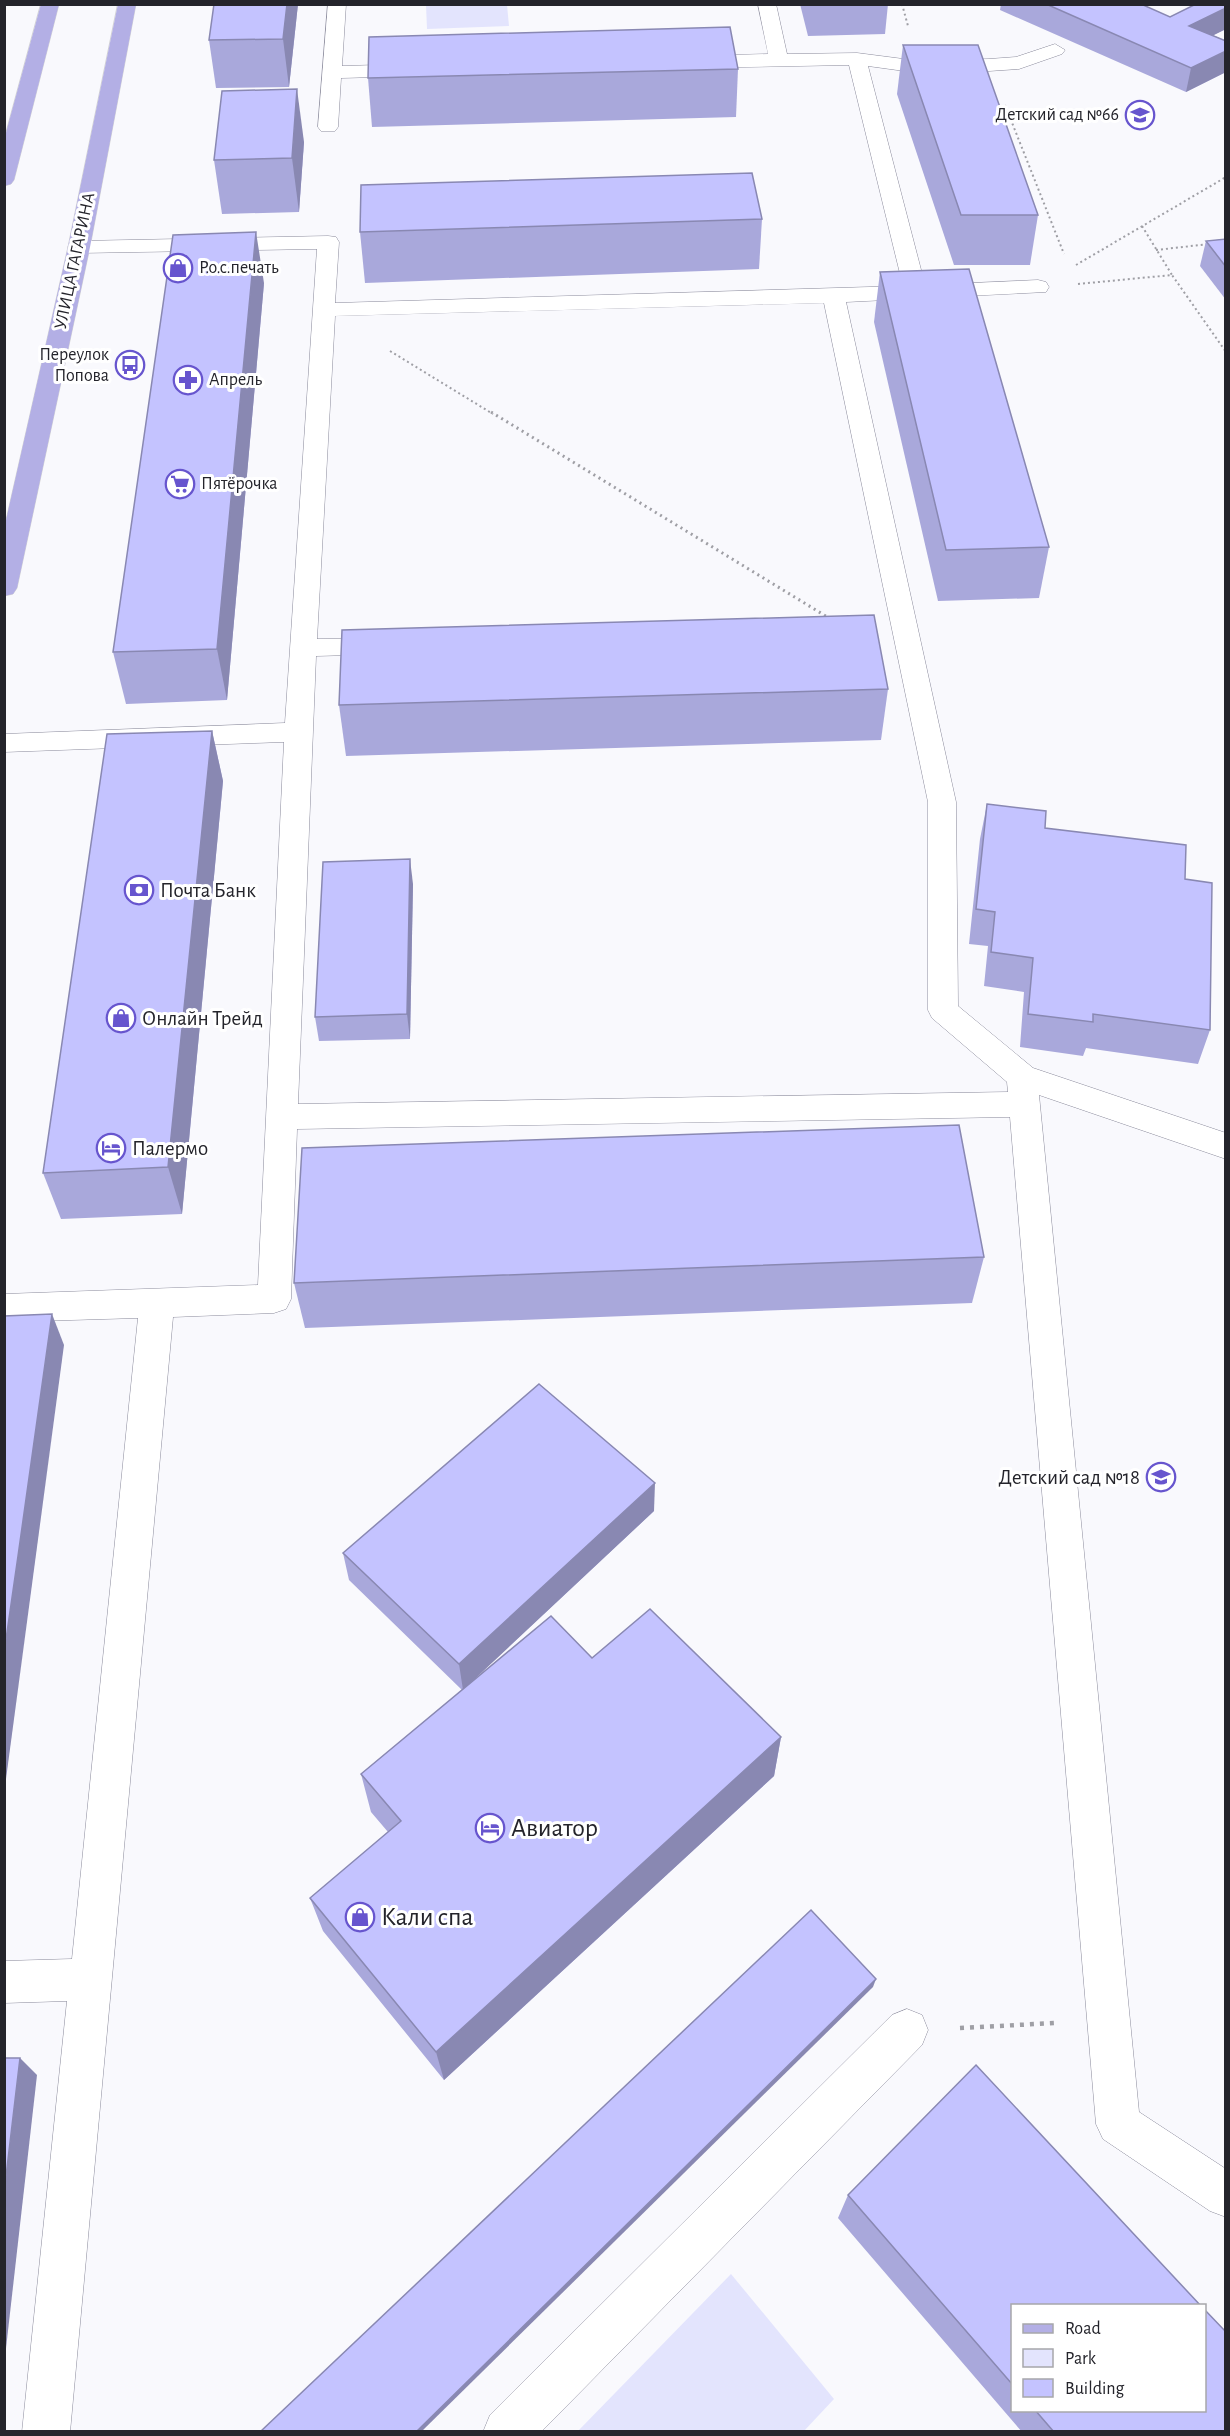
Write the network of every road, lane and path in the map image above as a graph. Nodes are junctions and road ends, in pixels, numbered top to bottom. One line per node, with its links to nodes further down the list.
1 (50, 4): 14 (main road)
2 (127, 4): 17 (main road, УЛИЦА ГАГАРИНА)
3 (338, 4): 11 (lane)
4 (767, 4): 7 (lane)
5 (1055, 50): 9 (lane)
6 (857, 59): 7 (lane); 9 (lane); 22 (lane)
7 (778, 60): 8 (lane)
8 (673, 63)
9 (989, 65): 19 (path)
10 (438, 69): 11 (lane)
11 (333, 72): 12 (lane)
12 (328, 127)
13 (1226, 177): 15 (path)
14 (4, 180)
15 (1142, 226): 18 (path); 19 (path)
16 (1214, 243): 18 (path)
17 (79, 247): 24 (lane); 26 (main road, УЛИЦА ГАГАРИНА)
18 (1156, 250): 20 (path)
19 (1070, 269): 21 (path)
20 (1172, 275): 21 (path); 25 (path)
21 (1038, 287): 22 (lane)
22 (915, 291): 23 (lane)
23 (834, 296): 24 (lane); 27 (lane)
24 (323, 310): 28 (path); 30 (lane)
25 (1226, 352)
26 (4, 588)
27 (907, 635): 28 (lane); 33 (lane)
28 (858, 636)
29 (409, 646): 30 (lane)
30 (303, 648): 31 (lane)
31 (298, 732): 32 (lane); 34 (lane)
32 (4, 743)
33 (1023, 1091): 34 (lane); 35 (lane); 40 (lane)
34 (282, 1117): 36 (lane)
35 (1226, 1146)
36 (157, 1303): 37 (lane); 38 (lane)
37 (4, 1308)
38 (91, 1979): 39 (lane); 43 (lane)
39 (4, 1982)
40 (1109, 2021): 41 (path); 42 (lane)
41 (907, 2030): 44 (lane)
42 (1226, 2195)
43 (46, 2432)
44 (507, 2432)

